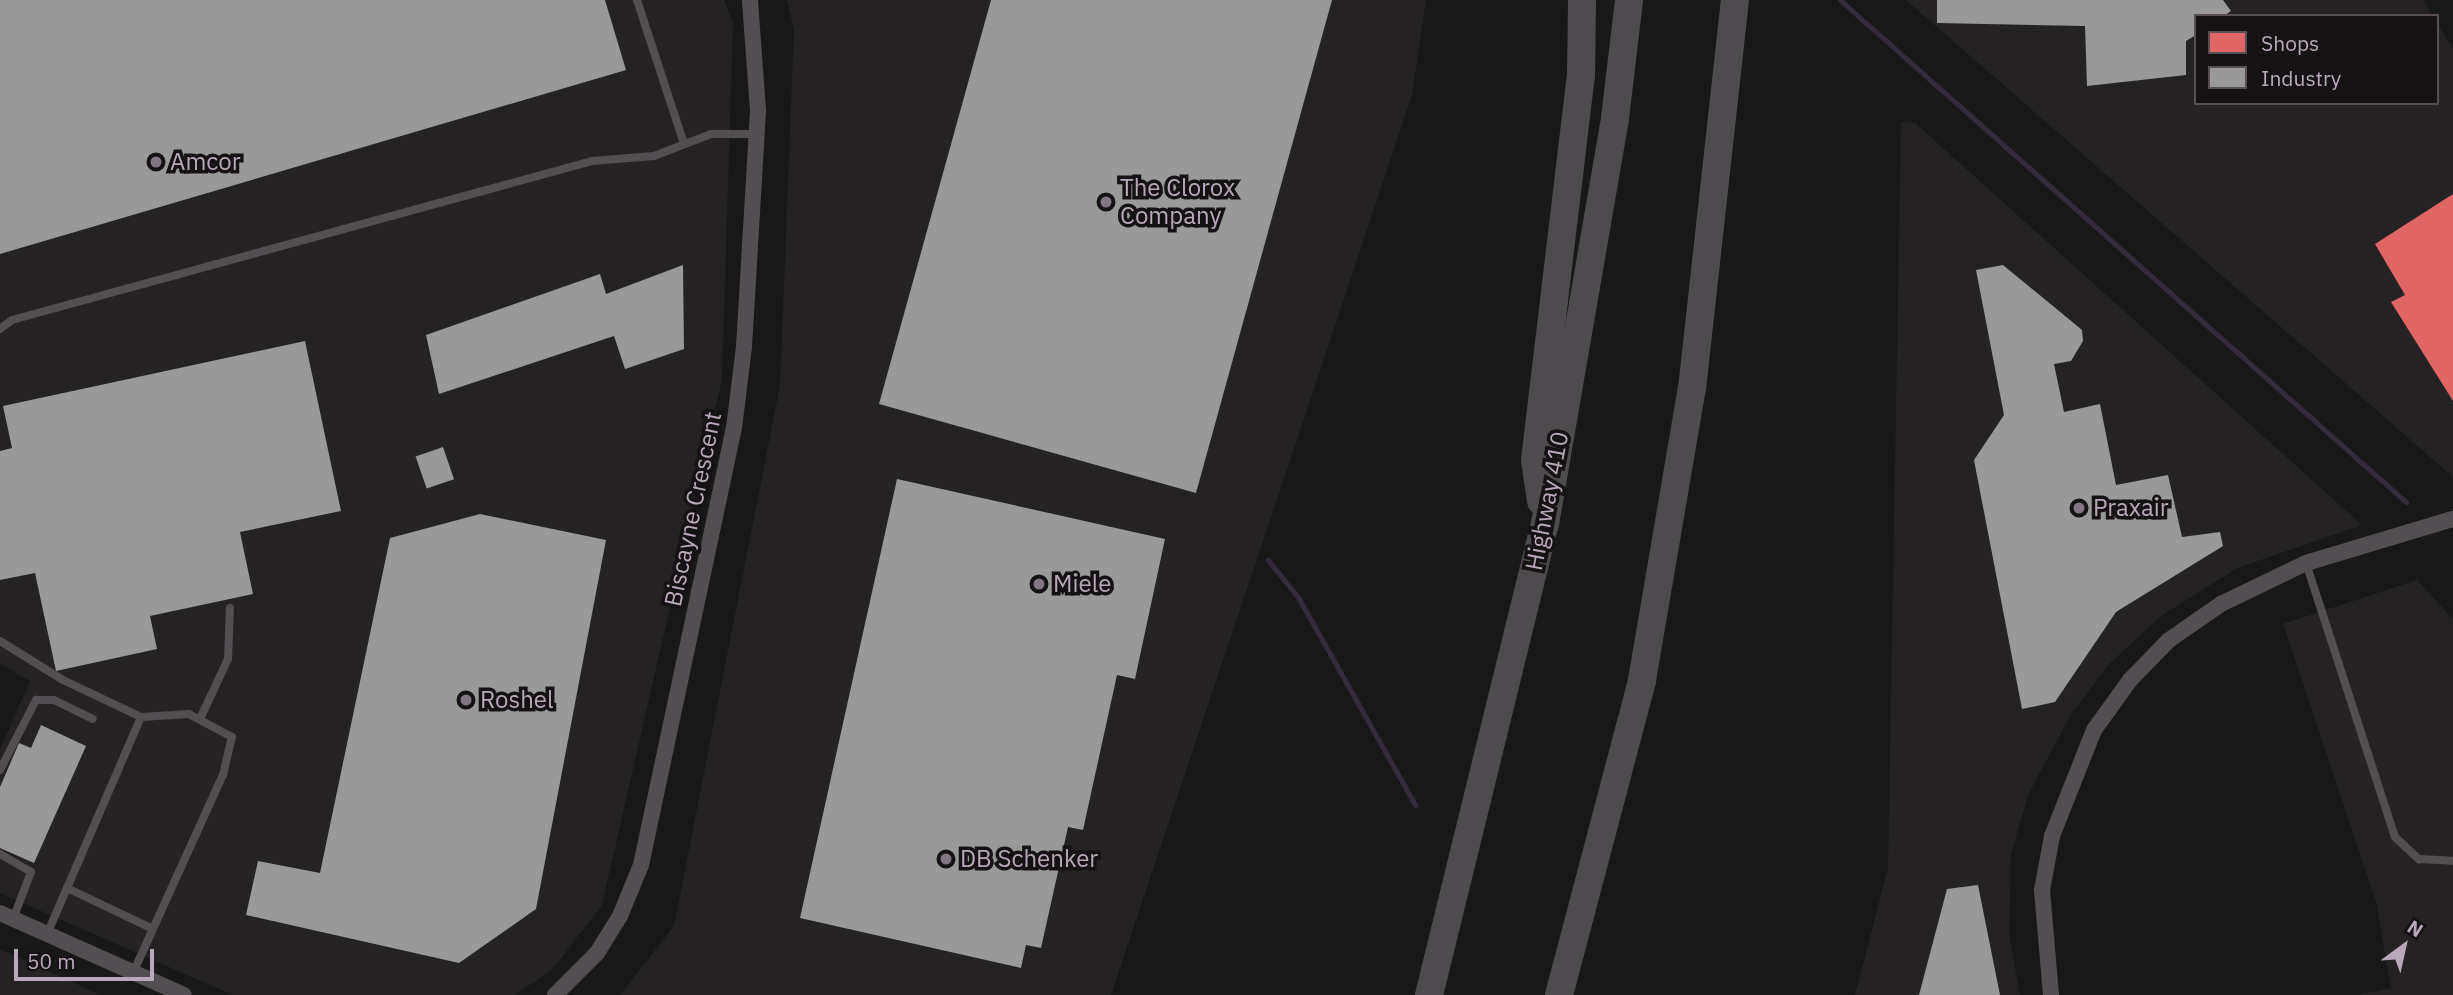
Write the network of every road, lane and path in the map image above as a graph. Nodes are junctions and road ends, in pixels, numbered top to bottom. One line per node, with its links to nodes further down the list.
1 (637, 0): 9 (lane)
2 (750, 0): 8 (street, Biscayne Crescent)
3 (1582, 0): 12 (highway)
4 (1629, 0): 12 (highway, Highway 410)
5 (1735, 0): 7 (highway)
6 (1751, 0): 7 (highway)
7 (1734, 37): 30 (highway)
8 (755, 134): 9 (lane); 28 (street, Biscayne Crescent)
9 (684, 144): 10 (lane)
10 (0, 328)
11 (2453, 519): 13 (street)
12 (1545, 524): 29 (highway, Highway 410)
13 (2306, 563): 21 (lane); 31 (street)
14 (230, 608): 18 (lane)
15 (0, 641): 16 (lane)
16 (141, 717): 18 (lane); 22 (lane)
17 (93, 719): 19 (lane)
18 (200, 719): 24 (lane)
19 (0, 771)
20 (0, 854): 23 (lane)
21 (2453, 861)
22 (67, 888): 24 (lane); 25 (lane)
23 (6, 916): 25 (street)
24 (153, 929): 26 (lane)
25 (47, 934): 26 (street)
26 (133, 972): 27 (street)
27 (184, 995)
28 (555, 995)
29 (1429, 995)
30 (1559, 995)
31 (2051, 995)

